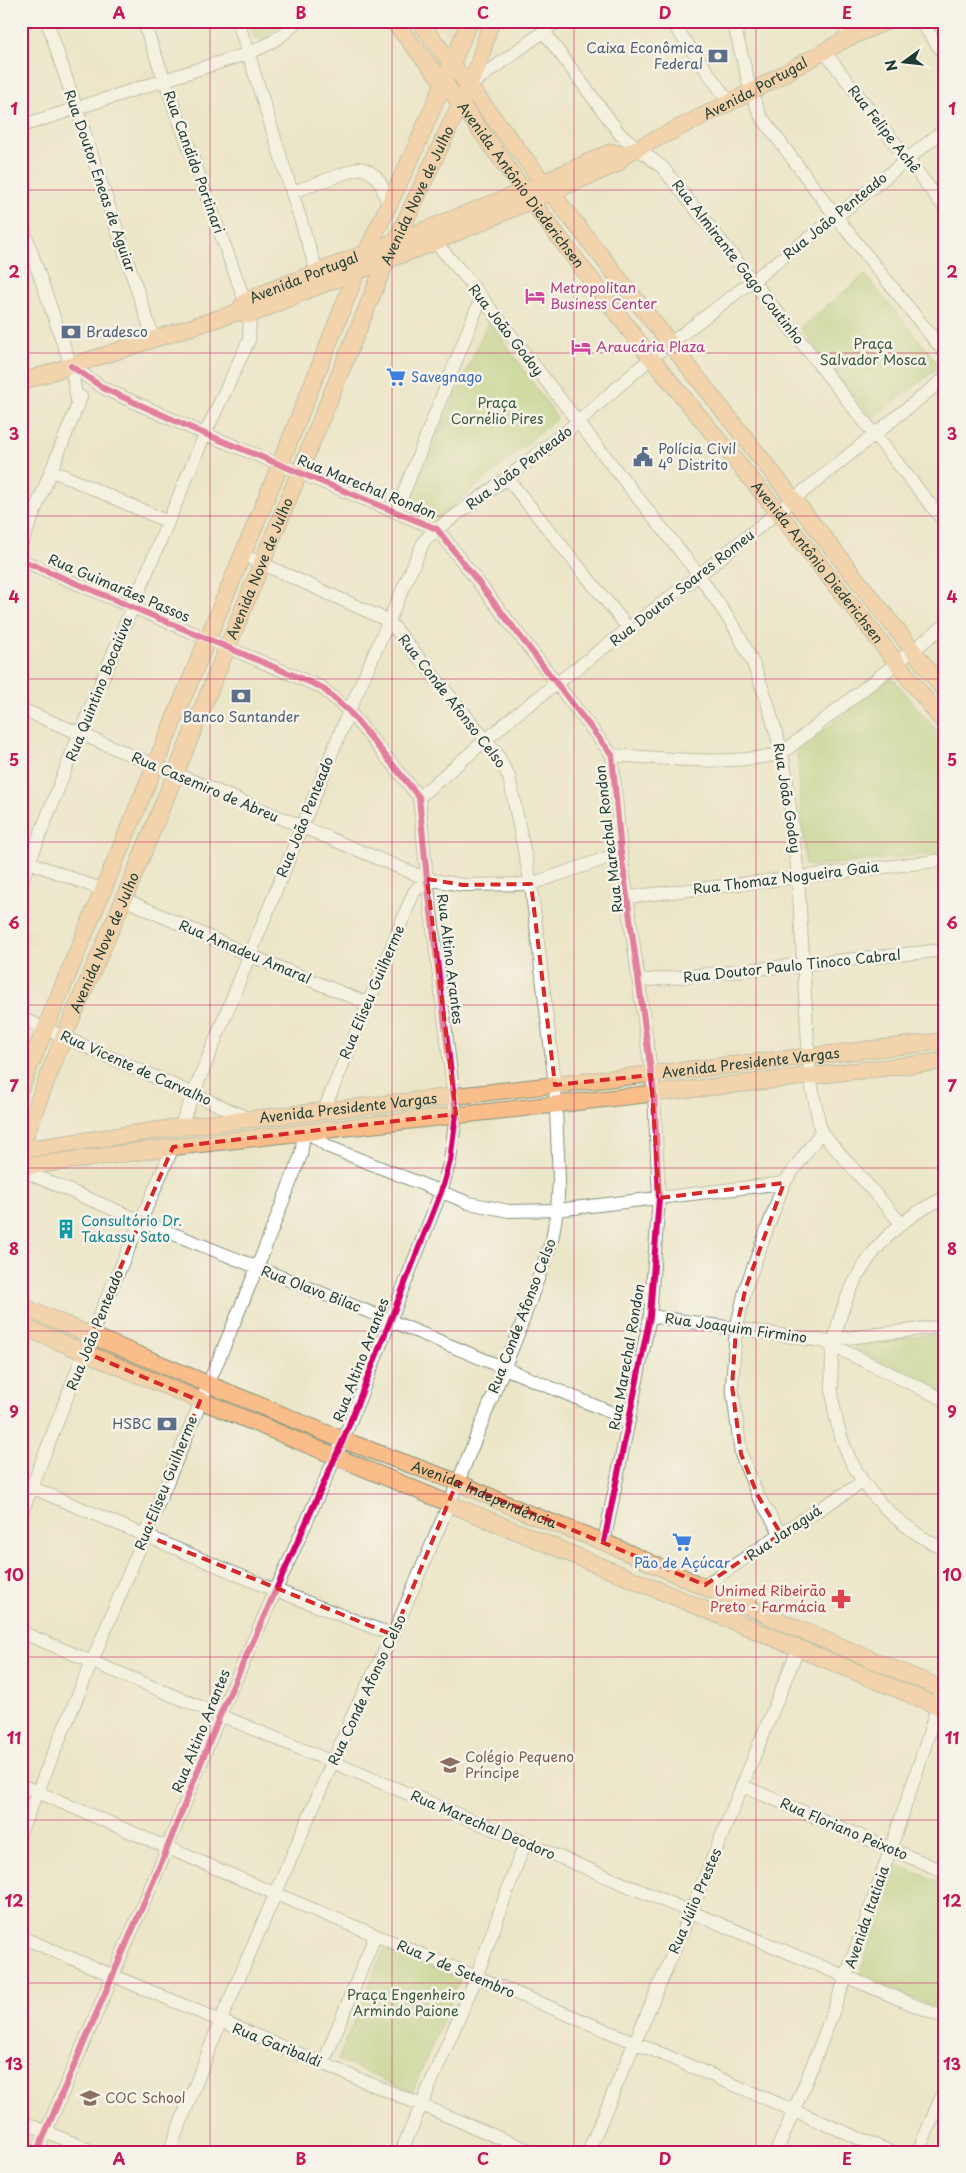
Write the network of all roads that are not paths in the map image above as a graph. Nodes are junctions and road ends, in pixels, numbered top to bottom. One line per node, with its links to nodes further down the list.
1 (47, 21): 29 (street, Rua Doutor Eneas de Aguiar)
2 (143, 21): 23 (street, Rua Candido Portinari)
3 (238, 21): 19 (street)
4 (297, 21): 19 (street)
5 (393, 21): 24 (main road, Avenida Antônio Diederichsen)
6 (419, 21): 21 (main road, Avenida Antônio Diederichsen)
7 (470, 21): 21 (main road, Avenida Nove de Julho)
8 (491, 21): 22 (main road, Avenida Nove de Julho)
9 (498, 21): 22 (main road)
10 (558, 21): 16 (street)
11 (671, 21): 27 (street)
12 (733, 21): 26 (street)
13 (843, 21): 17 (street)
14 (887, 21): 17 (main road, Avenida Portugal)
15 (920, 21): 20 (street)
16 (544, 32): 25 (street); 32 (street, Rua Almirante Gago Coutinho)
17 (848, 38): 18 (main road, Avenida Portugal)
18 (824, 51): 26 (main road, Avenida Portugal); 33 (street, Rua Felipe Achê)
19 (249, 53): 23 (street); 35 (street)
20 (945, 55)
21 (452, 63): 24 (main road, Avenida Nove de Julho); 25 (main road, Avenida Antônio Diederichsen)
22 (478, 66): 25 (main road, Avenida Nove de Julho)
23 (164, 82): 29 (street); 49 (street, Rua Candido Portinari)
24 (445, 83): 28 (main road, Avenida Antônio Diederichsen); 37 (main road, Avenida Nove de Julho)
25 (469, 86): 28 (main road, Avenida Nove de Julho); 34 (main road, Avenida Antônio Diederichsen)
26 (751, 92): 27 (main road, Avenida Portugal); 39 (street)
27 (729, 102): 32 (main road, Avenida Portugal)
28 (460, 104): 36 (main road, Avenida Antônio Diederichsen); 42 (main road, Avenida Nove de Julho)
29 (75, 108): 30 (street); 50 (street, Rua Doutor Eneas de Aguiar)
30 (21, 126)
31 (945, 129): 33 (street, Rua João Penteado)
32 (631, 151): 34 (main road, Avenida Portugal); 47 (street, Rua Almirante Gago Coutinho)
33 (907, 158): 38 (street, Rua Felipe Achê); 39 (street, Rua João Penteado)
34 (547, 188): 36 (main road, Avenida Portugal); 51 (main road, Avenida Antônio Diederichsen)
35 (293, 192): 37 (street); 45 (street)
36 (528, 196): 41 (main road, Avenida Portugal); 42 (main road, Avenida Portugal); 53 (main road, Avenida Antônio Diederichsen)
37 (388, 206): 43 (main road, Avenida Nove de Julho)
38 (945, 208)
39 (836, 216): 47 (street, Rua João Penteado); 52 (street)
40 (21, 222): 54 (street)
41 (435, 242): 44 (main road, Avenida Portugal); 48 (street, Rua João Godoy)
42 (395, 243): 43 (main road, Avenida Portugal); 44 (main road, Avenida Nove de Julho)
43 (365, 254): 45 (main road, Avenida Portugal); 46 (main road, Avenida Nove de Julho)
44 (386, 261): 46 (main road, Avenida Portugal); 64 (main road, Avenida Nove de Julho)
45 (318, 272): 49 (main road, Avenida Portugal)
46 (357, 272): 49 (main road, Avenida Portugal); 62 (main road, Avenida Nove de Julho)
47 (752, 282): 51 (street, Rua João Penteado); 60 (street, Rua Almirante Gago Coutinho)
48 (481, 298): 59 (street, Rua João Godoy); 67 (street)
49 (244, 310): 50 (main road, Avenida Portugal); 61 (street, Rua Quintino Bocaiúva)
50 (154, 340): 54 (main road, Avenida Portugal)
51 (670, 343): 53 (street, Rua João Penteado); 66 (main road, Avenida Antônio Diederichsen)
52 (945, 352)
53 (651, 358): 59 (street, Rua João Penteado); 68 (main road, Avenida Antônio Diederichsen)
54 (71, 366): 56 (main road, Avenida Portugal); 57 (street, Rua Marechal Rondon); 58 (street)
55 (945, 378): 60 (street, Rua Doutor Soares Romeu)
56 (21, 382)
57 (105, 389): 58 (street); 61 (street, Rua Marechal Rondon)
58 (78, 406): 63 (street)
59 (578, 422): 65 (street, Rua João Penteado); 76 (street, Rua João Godoy)
60 (875, 433): 66 (street, Rua Doutor Soares Romeu); 70 (street, Rua Almirante Gago Coutinho)
61 (205, 434): 62 (street, Rua Marechal Rondon); 69 (street, Rua Quintino Bocaiúva)
62 (280, 465): 64 (street, Rua Marechal Rondon); 73 (main road, Avenida Nove de Julho)
63 (51, 470): 69 (street); 72 (street)
64 (300, 474): 67 (street, Rua Marechal Rondon); 75 (main road, Avenida Nove de Julho)
65 (507, 478): 71 (street, Rua João Penteado); 80 (street)
66 (794, 499): 68 (street, Rua Doutor Soares Romeu); 83 (main road, Avenida Antônio Diederichsen)
67 (396, 512): 71 (street, Rua Marechal Rondon)
68 (778, 512): 76 (street, Rua Doutor Soares Romeu); 84 (main road, Avenida Antônio Diederichsen)
69 (168, 522): 77 (street, Rua Quintino Bocaiúva)
70 (945, 523)
71 (437, 529): 78 (street, Rua João Penteado); 86 (street, Rua Marechal Rondon)
72 (21, 545)
73 (242, 555): 75 (street, Rua Conde Afonso Celso); 81 (main road, Avenida Nove de Julho)
74 (21, 560): 77 (street, Rua Guimarães Passos)
75 (261, 564): 78 (street, Rua Conde Afonso Celso); 82 (main road, Avenida Nove de Julho)
76 (699, 575): 80 (street, Rua Doutor Soares Romeu); 92 (street, Rua João Godoy)
77 (133, 607): 81 (street, Rua Guimarães Passos); 90 (street, Rua Quintino Bocaiúva)
78 (389, 620): 88 (street, Rua João Penteado); 91 (street, Rua Conde Afonso Celso)
79 (945, 625): 83 (street)
80 (629, 629): 86 (street, Rua Doutor Soares Romeu)
81 (207, 639): 82 (street); 94 (main road, Avenida Nove de Julho)
82 (227, 648): 88 (street); 95 (main road, Avenida Nove de Julho)
83 (911, 650): 84 (street); 85 (main road, Avenida Antônio Diederichsen)
84 (896, 662): 89 (main road, Avenida Antônio Diederichsen); 92 (street)
85 (942, 683)
86 (556, 685): 91 (street, Rua Doutor Soares Romeu); 93 (street, Rua Marechal Rondon)
87 (21, 709): 90 (street, Rua Casemiro de Abreu)
88 (349, 711): 96 (street); 97 (street, Rua João Penteado)
89 (945, 724)
90 (79, 735): 94 (street, Rua Casemiro de Abreu); 100 (street, Rua Quintino Bocaiúva)
91 (485, 740): 96 (street, Rua Doutor Soares Romeu); 104 (street, Rua Conde Afonso Celso)
92 (782, 753): 93 (street); 101 (street, Rua João Godoy)
93 (612, 755): 98 (street, Rua Marechal Rondon)
94 (154, 765): 95 (street, Rua Casemiro de Abreu); 105 (main road, Avenida Nove de Julho)
95 (174, 773): 97 (street, Rua Casemiro de Abreu); 109 (main road, Avenida Nove de Julho)
96 (420, 797): 102 (street, Rua Altino Arantes)
97 (301, 828): 102 (street, Rua Casemiro de Abreu); 111 (street, Rua João Penteado)
98 (621, 853): 104 (street, Rua Casemiro de Abreu); 108 (street, Rua Marechal Rondon)
99 (945, 860): 101 (street, Rua Thomaz Nogueira Gaia)
100 (25, 861): 103 (street, Rua Quintino Bocaiúva); 105 (street)
101 (798, 876): 108 (street, Rua Thomaz Nogueira Gaia); 112 (street, Rua João Godoy)
102 (426, 878): 104 (street, Rua Casemiro de Abreu); 106 (street, Rua Eliseu Guilherme); 107 (street, Rua Altino Arantes)
103 (21, 883)
104 (531, 884): 123 (street, Rua Conde Afonso Celso)
105 (103, 890): 116 (main road, Avenida Nove de Julho)
106 (414, 892): 107 (street); 114 (street, Rua Eliseu Guilherme)
107 (429, 896): 127 (street, Rua Altino Arantes)
108 (628, 897): 113 (street, Rua Marechal Rondon)
109 (124, 899): 111 (street, Rua Amadeu Amaral); 117 (main road, Avenida Nove de Julho)
110 (945, 950): 112 (street, Rua Doutor Paulo Tinoco Cabral)
111 (249, 955): 114 (street, Rua Amadeu Amaral); 126 (street, Rua João Penteado)
112 (805, 965): 113 (street, Rua Doutor Paulo Tinoco Cabral); 119 (street, Rua João Godoy)
113 (639, 981): 121 (street, Rua Marechal Rondon)
114 (368, 1003): 129 (street, Rua Eliseu Guilherme)
115 (21, 1018): 116 (street, Rua Vicente de Carvalho)
116 (45, 1029): 117 (street, Rua Vicente de Carvalho); 124 (main road, Avenida Nove de Julho)
117 (64, 1036): 126 (street, Rua Vicente de Carvalho); 135 (main road, Avenida Nove de Julho)
118 (945, 1041): 119 (main road, Avenida Presidente Vargas)
119 (809, 1056): 121 (main road, Avenida Presidente Vargas); 122 (street, Rua João Godoy)
120 (945, 1061): 122 (main road, Avenida Presidente Vargas)
121 (651, 1075): 123 (main road, Avenida Presidente Vargas); 125 (street, Rua Marechal Rondon)
122 (810, 1077): 125 (main road, Avenida Presidente Vargas); 133 (street, Rua João Godoy)
123 (555, 1085): 127 (main road, Avenida Presidente Vargas); 128 (street, Rua Conde Afonso Celso)
124 (21, 1087)
125 (654, 1093): 128 (main road, Avenida Presidente Vargas); 142 (street, Rua Marechal Rondon)
126 (194, 1094): 131 (street, Rua Vicente de Carvalho); 132 (street, Rua João Penteado)
127 (455, 1096): 129 (main road, Avenida Presidente Vargas); 130 (street, Rua Altino Arantes)
128 (556, 1104): 130 (main road, Avenida Presidente Vargas); 144 (street, Rua Conde Afonso Celso)
129 (324, 1110): 131 (main road, Avenida Presidente Vargas)
130 (456, 1114): 134 (main road, Avenida Presidente Vargas); 141 (street, Rua Altino Arantes)
131 (250, 1119): 132 (main road, Avenida Presidente Vargas)
132 (180, 1127): 137 (main road, Avenida Presidente Vargas)
133 (822, 1132): 140 (street); 146 (street, Rua João Godoy)
134 (307, 1133): 136 (main road, Avenida Presidente Vargas); 138 (main road); 141 (street); 147 (street, Rua Eliseu Guilherme)
135 (21, 1146)
136 (173, 1147): 139 (main road, Avenida Presidente Vargas); 145 (street, Rua João Penteado)
137 (21, 1150)
138 (67, 1151)
139 (21, 1168): 145 (street, Rua Olavo Bilac)
140 (784, 1183): 142 (street); 153 (street)
141 (441, 1192): 144 (street); 150 (street, Rua Altino Arantes)
142 (660, 1198): 144 (street); 149 (street, Rua Marechal Rondon)
143 (945, 1198): 146 (street)
144 (557, 1210): 157 (street, Rua Conde Afonso Celso)
145 (141, 1221): 147 (street, Rua Olavo Bilac); 154 (street, Rua João Penteado)
146 (901, 1223): 155 (street)
147 (257, 1268): 150 (street, Rua Olavo Bilac); 158 (street, Rua Eliseu Guilherme)
148 (21, 1306): 154 (main road, Avenida Independência)
149 (650, 1316): 153 (street, Rua Joaquim Firmino); 161 (street, Rua Marechal Rondon)
150 (389, 1320): 157 (street, Rua Olavo Bilac); 162 (street, Rua Altino Arantes)
151 (21, 1326): 156 (main road, Avenida Independência)
152 (945, 1326): 155 (street)
153 (736, 1329): 155 (street, Rua Joaquim Firmino); 169 (street)
154 (91, 1335): 156 (street, Rua João Penteado); 158 (main road, Avenida Independência)
155 (829, 1342): 159 (street, Rua Joaquim Firmino); 165 (street)
156 (84, 1352): 160 (main road, Avenida Independência); 166 (street, Rua João Penteado)
157 (502, 1368): 161 (street, Rua Olavo Bilac); 164 (street, Rua Conde Afonso Celso)
158 (207, 1384): 160 (street, Rua Eliseu Guilherme); 162 (main road, Avenida Independência)
159 (945, 1400)
160 (200, 1401): 163 (main road, Avenida Independência); 170 (street, Rua Eliseu Guilherme)
161 (628, 1420): 171 (street, Rua Marechal Rondon)
162 (342, 1440): 163 (street, Rua Altino Arantes); 164 (main road, Avenida Independência)
163 (334, 1456): 167 (main road, Avenida Independência); 174 (street, Rua Altino Arantes)
164 (457, 1482): 167 (street, Rua Conde Afonso Celso); 171 (main road, Avenida Independência)
165 (863, 1482): 169 (street, Rua Jaraguá); 172 (street)
166 (27, 1485): 168 (street, Rua João Penteado); 170 (street)
167 (449, 1504): 176 (street, Rua Conde Afonso Celso); 177 (main road, Avenida Independência)
168 (21, 1515)
169 (781, 1534): 173 (street, Rua Jaraguá)
170 (145, 1536): 174 (street); 178 (street, Rua Eliseu Guilherme)
171 (604, 1542): 173 (main road, Avenida Independência)
172 (945, 1550)
173 (705, 1586): 179 (main road, Avenida Independência)
174 (275, 1590): 176 (street); 181 (street, Rua Altino Arantes)
175 (21, 1632): 178 (street, Rua Marechal Deodoro)
176 (393, 1635): 182 (street, Rua Conde Afonso Celso)
177 (798, 1649): 180 (main road, Avenida Independência); 184 (street, Rua Júlio Prestes)
178 (92, 1663): 181 (street, Rua Marechal Deodoro); 185 (street, Rua Eliseu Guilherme)
179 (944, 1685): 180 (street, Avenida Itatiaia)
180 (941, 1708): 189 (street, Avenida Itatiaia)
181 (220, 1714): 182 (street, Rua Marechal Deodoro); 188 (street, Rua Altino Arantes)
182 (333, 1762): 187 (street, Rua Marechal Deodoro); 191 (street, Rua Conde Afonso Celso)
183 (21, 1785): 185 (street, Rua 7 de Setembro)
184 (743, 1786): 189 (street, Rua Floriano Peixoto); 192 (street, Rua Júlio Prestes)
185 (38, 1792): 186 (street, Rua Eliseu Guilherme); 188 (street, Rua 7 de Setembro)
186 (21, 1831)
187 (525, 1842): 192 (street, Rua Marechal Deodoro); 197 (street)
188 (167, 1848): 191 (street, Rua 7 de Setembro); 195 (street, Rua Altino Arantes)
189 (890, 1850): 190 (street, Rua Floriano Peixoto); 196 (street, Avenida Itatiaia)
190 (945, 1872)
191 (276, 1894): 193 (street, Rua 7 de Setembro); 199 (street, Rua Conde Afonso Celso)
192 (691, 1911): 196 (street, Rua Marechal Deodoro); 200 (street, Rua Júlio Prestes)
193 (375, 1936): 197 (street, Rua 7 de Setembro); 201 (street)
194 (21, 1937): 195 (street, Rua Garibaldi)
195 (111, 1975): 199 (street, Rua Garibaldi); 206 (street, Rua Altino Arantes)
196 (847, 1977): 198 (street, Rua Marechal Deodoro); 204 (street, Avenida Itatiaia)
197 (476, 1978): 200 (street, Rua 7 de Setembro); 203 (street)
198 (945, 2018)
199 (220, 2022): 201 (street, Rua Garibaldi); 209 (street, Rua Conde Afonso Celso)
200 (634, 2042): 204 (street, Rua 7 de Setembro); 212 (street, Rua Júlio Prestes)
201 (323, 2064): 203 (street, Rua Garibaldi)
202 (945, 2088): 215 (street)
203 (420, 2104): 210 (street); 211 (street, Rua Garibaldi)
204 (794, 2111): 213 (street, Avenida Itatiaia); 214 (street, Rua 7 de Setembro)
205 (21, 2121): 206 (street)
206 (45, 2132): 207 (street, Rua Altino Arantes); 208 (street)
207 (37, 2152)
208 (94, 2152)
209 (169, 2152)
210 (401, 2152)
211 (534, 2152)
212 (588, 2152)
213 (776, 2152)
214 (891, 2152)
215 (918, 2152)

